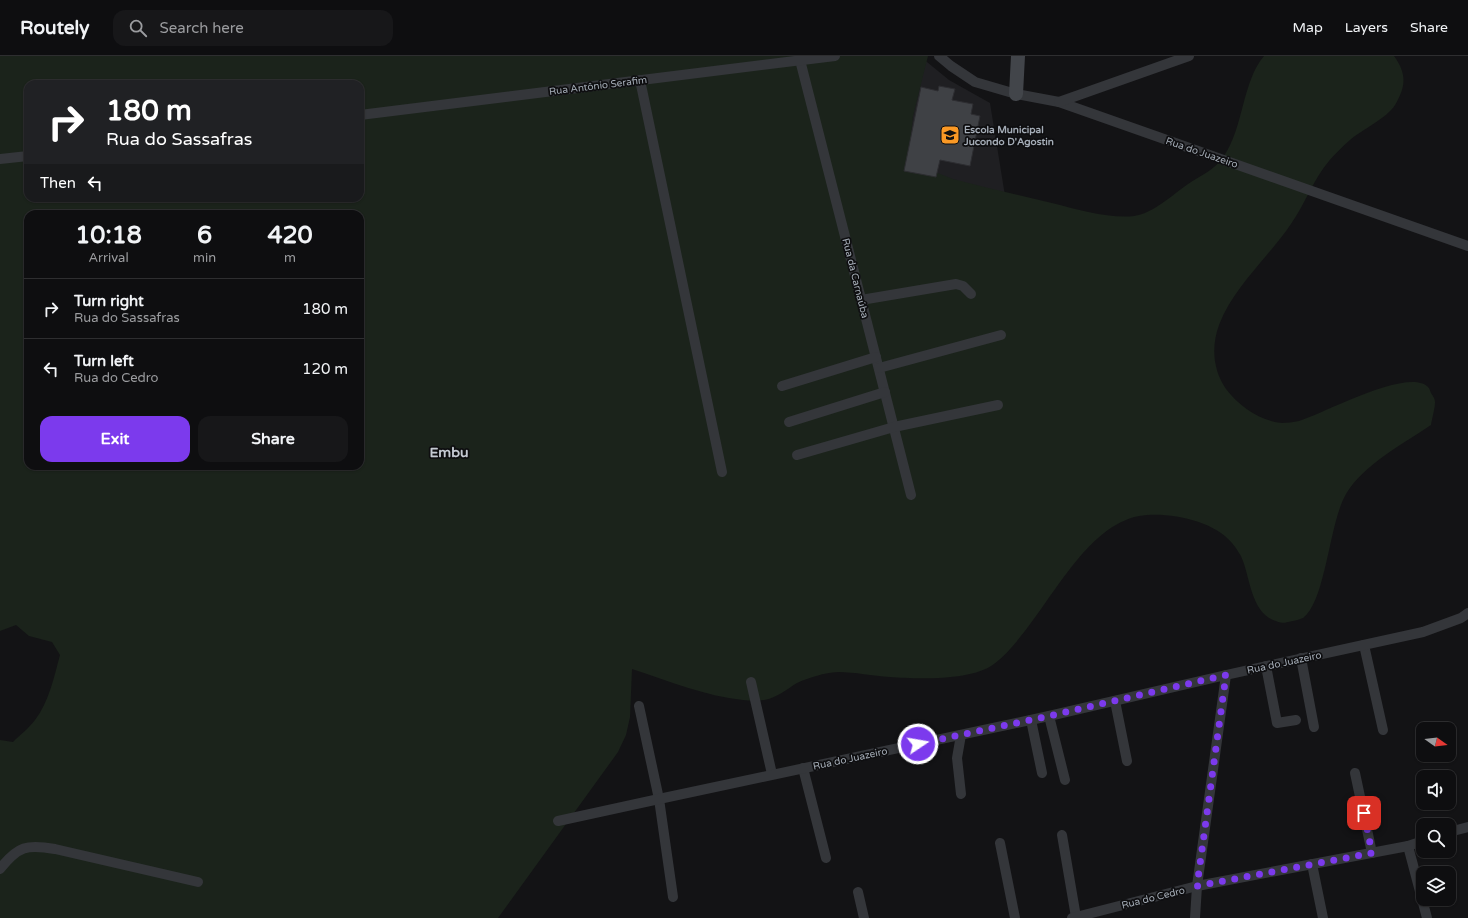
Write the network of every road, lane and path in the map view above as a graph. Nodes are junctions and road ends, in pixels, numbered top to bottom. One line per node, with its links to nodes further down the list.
1 (835, 56): 5 (street, Rua Antônio Serafim)
2 (939, 56): 7 (street, Rua do Juazeiro)
3 (1018, 56): 7 (street)
4 (1189, 56): 8 (street)
5 (800, 60): 6 (street, Rua Antônio Serafim); 14 (street, Rua da Carnaúba)
6 (640, 80): 9 (street, Rua Antônio Serafim); 24 (street)
7 (1016, 94): 8 (street, Rua do Juazeiro)
8 (1059, 102): 12 (street, Rua do Juazeiro)
9 (364, 114)
10 (24, 157): 11 (street)
11 (0, 160)
12 (1468, 246)
13 (971, 294): 14 (street)
14 (861, 300): 16 (street, Rua da Carnaúba)
15 (1001, 335): 17 (street)
16 (876, 357): 17 (street, Rua da Carnaúba); 18 (street)
17 (879, 368): 19 (street, Rua da Carnaúba)
18 (782, 386)
19 (885, 392): 21 (street); 22 (street, Rua da Carnaúba)
20 (998, 406): 22 (street)
21 (789, 422)
22 (894, 427): 23 (street); 25 (street, Rua da Carnaúba)
23 (797, 455)
24 (722, 472)
25 (911, 495)
26 (1468, 613): 27 (street, Rua do Juazeiro)
27 (1364, 645): 28 (street, Rua do Juazeiro); 38 (street)
28 (1301, 658): 29 (street, Rua do Juazeiro); 37 (street)
29 (1266, 666): 30 (street, Rua do Juazeiro); 36 (street)
30 (1226, 675): 32 (street, Rua do Juazeiro); 60 (street)
31 (750, 682): 44 (street)
32 (1115, 701): 34 (street, Rua do Juazeiro); 40 (street)
33 (639, 706): 47 (street)
34 (1049, 716): 35 (street, Rua do Juazeiro); 45 (street)
35 (1031, 720): 39 (street, Rua do Juazeiro); 42 (street)
36 (1296, 720)
37 (1314, 727)
38 (1383, 730)
39 (961, 735): 41 (street, Rua do Juazeiro); 46 (street)
40 (1127, 761)
41 (803, 768): 44 (street, Rua do Juazeiro); 56 (street)
42 (1042, 773)
43 (1355, 773): 55 (street)
44 (772, 774): 47 (street, Rua do Juazeiro)
45 (1064, 780)
46 (961, 794)
47 (659, 799): 48 (street, Rua do Juazeiro); 62 (street)
48 (558, 821)
49 (1468, 827): 50 (street)
50 (1456, 830)
51 (1062, 835): 63 (street)
52 (1416, 843): 54 (street, Rua do Cedro)
53 (1000, 844): 65 (street)
54 (1408, 846): 55 (street, Rua do Cedro); 68 (street)
55 (1372, 853): 57 (street, Rua do Cedro)
56 (826, 858)
57 (1312, 864): 60 (street, Rua do Cedro); 67 (street)
58 (0, 869): 59 (street)
59 (198, 882)
60 (1197, 886): 63 (street, Rua do Cedro); 66 (street)
61 (858, 892): 64 (street)
62 (673, 897)
63 (1074, 917)
64 (864, 918)
65 (1015, 918)
66 (1195, 918)
67 (1323, 918)
68 (1427, 918)

